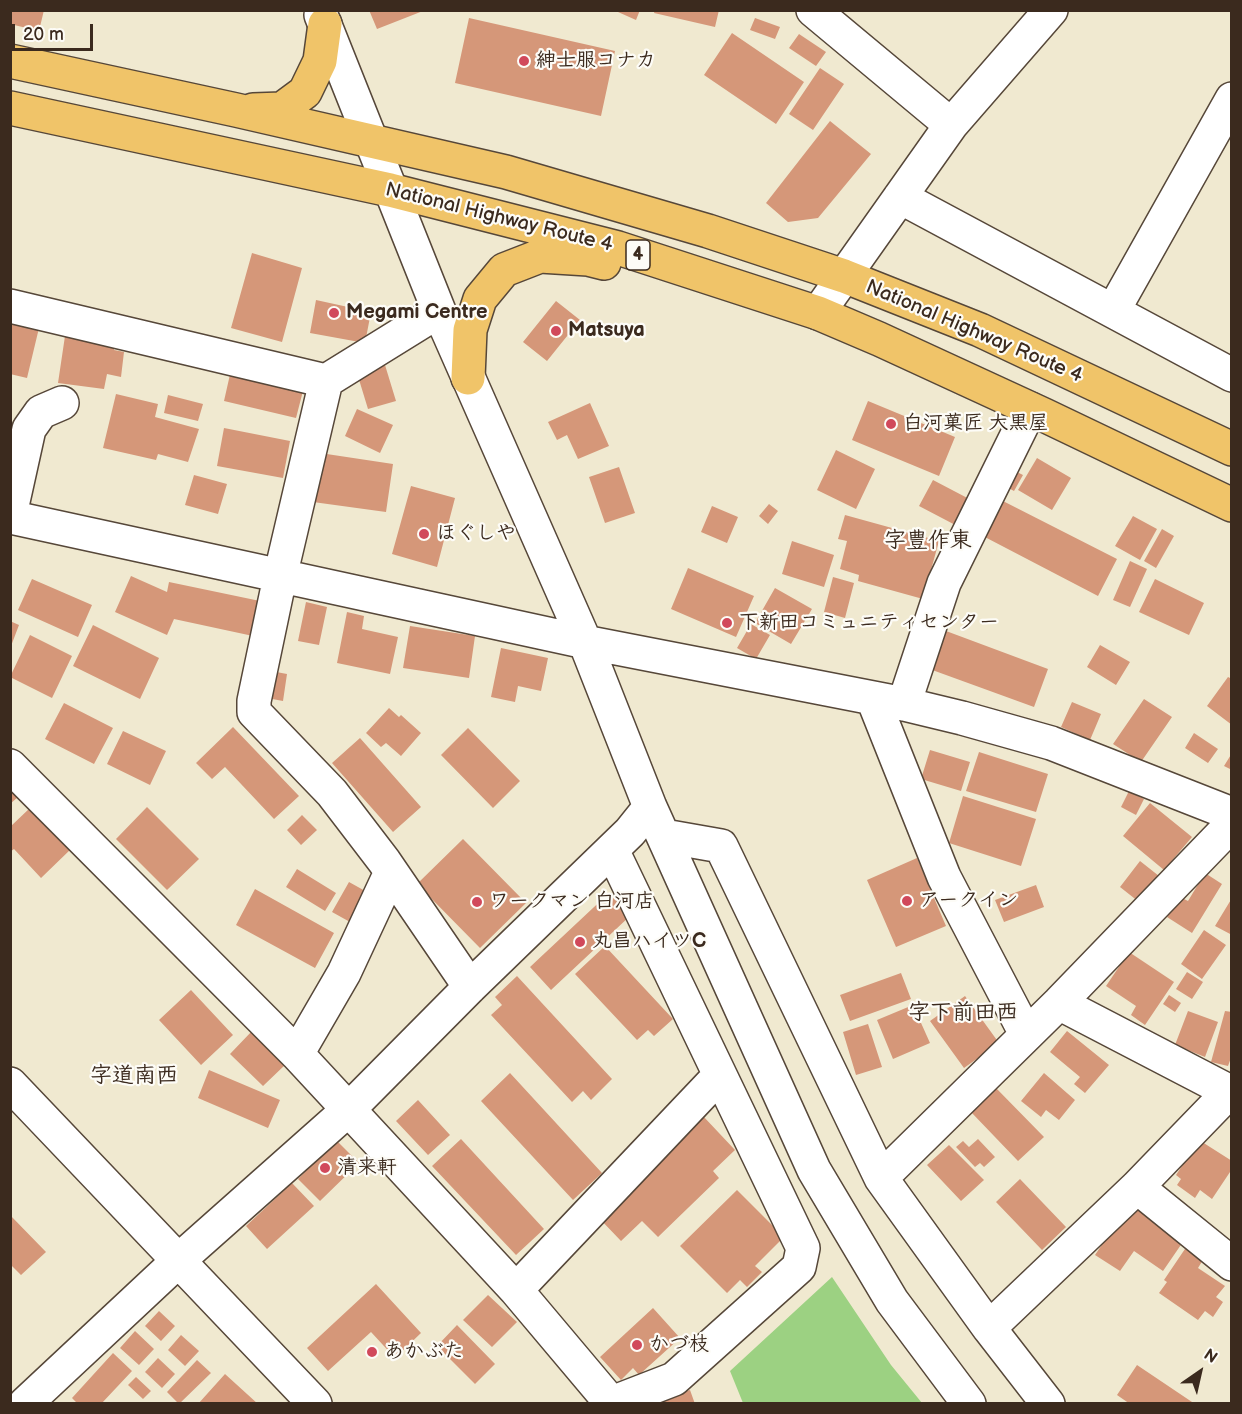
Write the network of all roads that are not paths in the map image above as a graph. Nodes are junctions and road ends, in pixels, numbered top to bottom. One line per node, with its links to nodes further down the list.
1 (813, 10): 8 (street)
2 (1051, 10): 8 (street)
3 (322, 17): 7 (highway); 9 (street)
4 (10, 61): 7 (highway, National Highway Route 4 / 4)
5 (1232, 99): 16 (street)
6 (10, 108): 10 (highway, National Highway Route 4 / 4)
7 (236, 110): 9 (highway, National Highway Route 4 / 4)
8 (951, 125): 11 (street)
9 (371, 140): 10 (street); 12 (highway, National Highway Route 4 / 4)
10 (390, 190): 13 (highway, National Highway Route 4 / 4); 15 (street)
11 (900, 197): 12 (street); 16 (street)
12 (844, 276): 17 (street); 23 (highway, National Highway Route 4 / 4)
13 (781, 301): 17 (highway, National Highway Route 4 / 4); 19 (highway)
14 (10, 306): 20 (street)
15 (439, 311): 19 (street); 20 (street)
16 (1113, 311): 18 (street)
17 (818, 313): 22 (highway, National Highway Route 4 / 4)
18 (1232, 375)
19 (468, 378): 27 (street)
20 (326, 381): 26 (street)
21 (62, 403): 25 (street)
22 (1030, 409): 24 (highway, National Highway Route 4 / 4); 28 (street)
23 (1232, 449)
24 (1232, 505)
25 (10, 516): 26 (street)
26 (280, 577): 27 (street); 35 (street)
27 (585, 642): 28 (street); 30 (street)
28 (888, 702): 31 (street); 38 (street)
29 (10, 766): 39 (street)
30 (650, 807): 33 (street); 34 (street)
31 (1232, 814)
32 (1232, 824): 37 (street)
33 (664, 836): 44 (street); 53 (street)
34 (612, 850): 36 (street); 40 (street)
35 (391, 872): 36 (street); 39 (street)
36 (470, 987): 43 (street)
37 (1059, 1003): 38 (street); 42 (street)
38 (1026, 1034): 44 (street)
39 (297, 1054): 43 (street)
40 (720, 1075): 48 (street); 51 (street)
41 (10, 1084): 46 (street)
42 (1230, 1093): 45 (street)
43 (348, 1110): 46 (street); 48 (street)
44 (881, 1178): 49 (street)
45 (1137, 1187): 47 (street); 49 (street)
46 (179, 1260): 50 (street); 52 (street)
47 (1232, 1264)
48 (516, 1290): 51 (street)
49 (989, 1328): 54 (street)
50 (22, 1399)
51 (612, 1403)
52 (315, 1404)
53 (969, 1404)
54 (1048, 1404)

